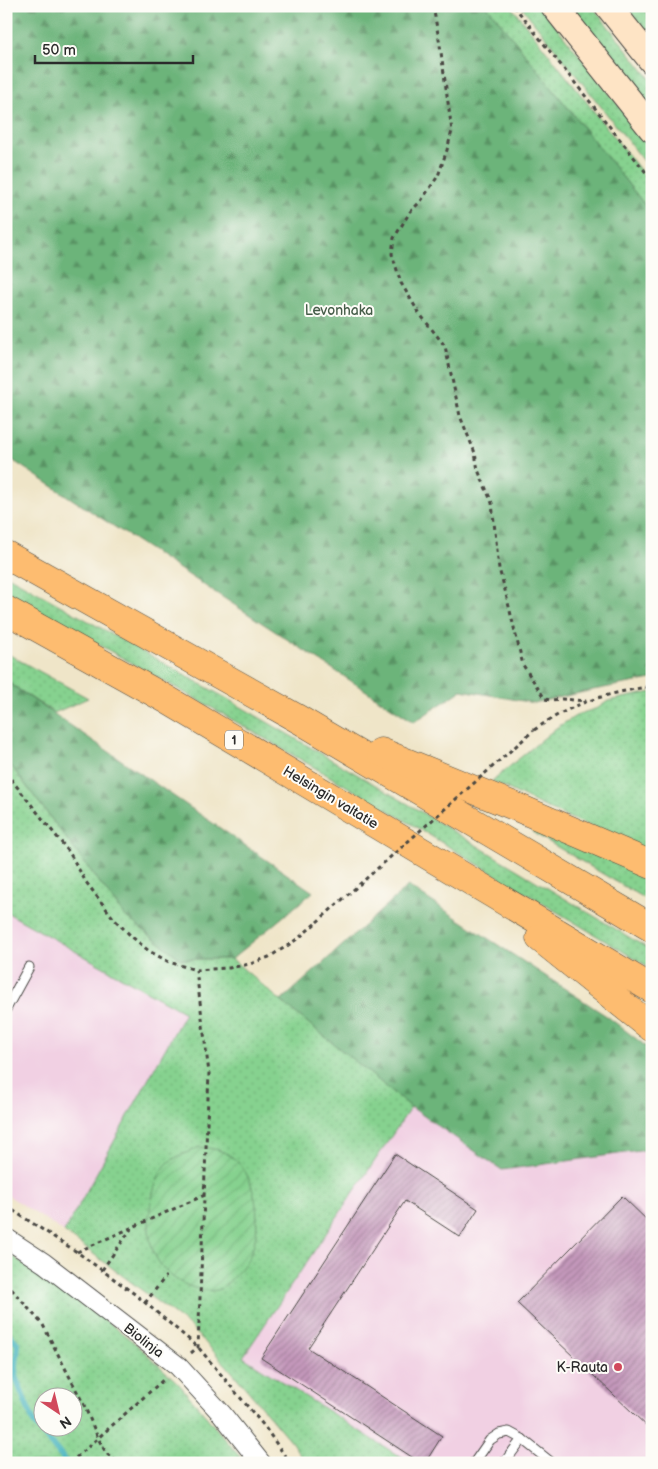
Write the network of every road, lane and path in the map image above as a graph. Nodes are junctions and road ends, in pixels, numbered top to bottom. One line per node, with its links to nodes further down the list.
1 (433, 6): 13 (path)
2 (514, 6): 9 (path)
3 (554, 6): 8 (main road)
4 (608, 6): 7 (main road)
5 (648, 6): 6 (path)
6 (652, 11)
7 (652, 61)
8 (652, 129)
9 (652, 180)
10 (6, 555): 14 (highway)
11 (6, 610): 17 (highway, Helsingin valtatie / 1)
12 (652, 686): 13 (path)
13 (586, 702): 20 (path, bridge)
14 (300, 720): 16 (highway); 18 (highway)
15 (6, 774): 20 (path)
16 (652, 865)
17 (458, 873): 21 (highway, Helsingin valtatie / 1); 23 (highway)
18 (652, 928)
19 (29, 967): 22 (lane)
20 (196, 970): 24 (path)
21 (652, 989)
22 (6, 1009)
23 (652, 1028)
24 (204, 1195): 25 (path); 32 (path)
25 (131, 1228): 27 (path); 28 (path)
26 (6, 1238): 32 (street, Biolinja)
27 (77, 1252)
28 (102, 1270)
29 (166, 1276): 31 (path)
30 (6, 1283): 33 (path)
31 (145, 1303)
32 (178, 1366): 33 (path); 37 (street, Biolinja)
33 (98, 1438): 35 (path); 36 (path)
34 (522, 1439): 38 (lane); 39 (lane); 40 (lane)
35 (70, 1463)
36 (118, 1463)
37 (261, 1463)
38 (474, 1463)
39 (504, 1463)
40 (552, 1463)

